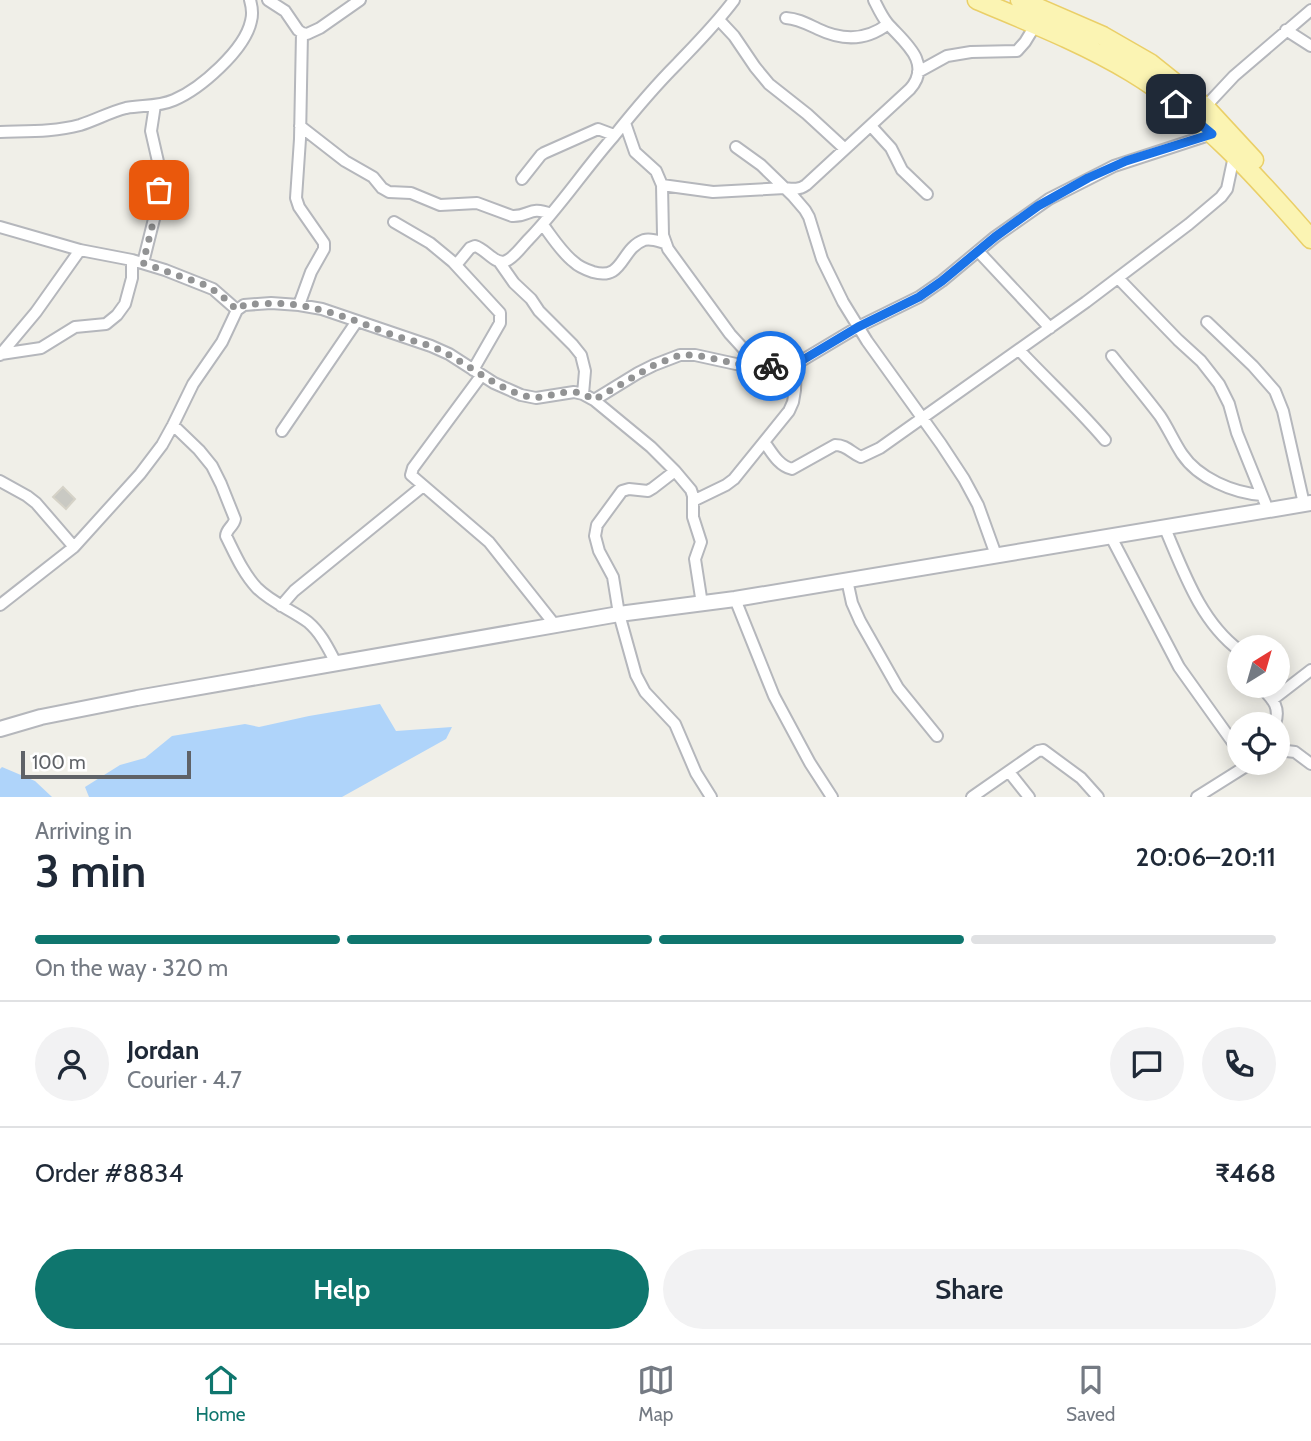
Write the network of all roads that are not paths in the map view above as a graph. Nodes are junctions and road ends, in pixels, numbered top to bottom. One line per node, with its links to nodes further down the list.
1 (250, 0): 17 (street)
2 (268, 0): 14 (street)
3 (360, 0): 14 (street)
4 (734, 0): 10 (street)
5 (874, 0): 11 (street)
6 (977, 0): 12 (main road)
7 (1020, 0): 18 (main road)
8 (1311, 10): 13 (street)
9 (786, 18): 11 (street)
10 (719, 20): 19 (street); 26 (street)
11 (888, 24): 16 (street)
12 (1035, 24): 16 (street); 23 (main road)
13 (1286, 30): 15 (street); 18 (street)
14 (302, 33): 20 (street)
15 (1311, 46)
16 (918, 72): 21 (street)
17 (155, 105): 22 (street); 41 (street)
18 (1205, 107): 33 (main road)
19 (625, 123): 24 (street); 29 (street)
20 (300, 126): 32 (street); 45 (street)
21 (871, 126): 26 (street); 31 (street)
22 (0, 132)
23 (1212, 134): 27 (main road); 40 (street)
24 (614, 135): 28 (street); 32 (street)
25 (736, 147): 30 (street)
26 (845, 149): 30 (street)
27 (1234, 156): 37 (main road); 44 (street)
28 (522, 179)
29 (662, 185): 30 (street); 38 (street)
30 (785, 188): 49 (street)
31 (927, 194)
32 (551, 214): 35 (street)
33 (1311, 220)
34 (394, 222): 43 (street)
35 (543, 225): 38 (street); 42 (street)
36 (0, 227): 39 (street)
37 (1311, 239)
38 (665, 243): 55 (street)
39 (80, 250): 41 (street); 52 (street)
40 (978, 251): 49 (street); 50 (street)
41 (138, 262): 46 (street); 52 (street)
42 (500, 263): 43 (street); 57 (street)
43 (457, 265): 56 (street)
44 (1118, 278): 50 (street); 67 (street)
45 (299, 305): 46 (street); 47 (street)
46 (237, 310): 60 (street)
47 (357, 321): 56 (street); 61 (street)
48 (1207, 322): 69 (street)
49 (858, 327): 54 (street); 59 (street)
50 (1050, 328): 51 (street)
51 (1020, 350): 59 (street); 62 (street)
52 (1, 355)
53 (1112, 356): 67 (street)
54 (796, 364): 55 (street); 63 (street)
55 (760, 367): 58 (street)
56 (477, 373): 57 (street); 66 (street)
57 (583, 394): 58 (street)
58 (594, 400): 64 (street)
59 (922, 418): 63 (street); 74 (street)
60 (173, 425): 73 (street); 79 (street)
61 (282, 431)
62 (1105, 440)
63 (765, 443): 68 (street)
64 (676, 471): 68 (street); 80 (street)
65 (0, 481): 73 (street)
66 (422, 486): 79 (street); 81 (street)
67 (1262, 495): 70 (street)
68 (693, 501): 77 (street)
69 (1307, 503): 70 (street)
70 (1268, 510): 71 (street)
71 (1164, 526): 72 (street); 82 (street)
72 (1110, 535): 74 (street); 88 (street)
73 (74, 547): 78 (street)
74 (996, 555): 75 (street)
75 (847, 580): 76 (street); 89 (street)
76 (735, 599): 77 (street); 95 (street)
77 (702, 604): 80 (street)
78 (0, 605)
79 (281, 606): 83 (street)
80 (619, 614): 81 (street); 94 (street)
81 (555, 625): 83 (street)
82 (1227, 640)
83 (336, 663): 87 (street)
84 (1311, 670): 85 (street)
85 (1272, 700): 86 (street)
86 (1278, 712)
87 (0, 729)
88 (1227, 734)
89 (937, 736)
90 (1290, 751): 91 (street)
91 (1311, 764)
92 (1009, 772): 96 (street); 97 (street); 98 (street)
93 (1231, 775): 99 (street)
94 (711, 797)
95 (832, 797)
96 (972, 797)
97 (1029, 797)
98 (1098, 797)
99 (1197, 797)

